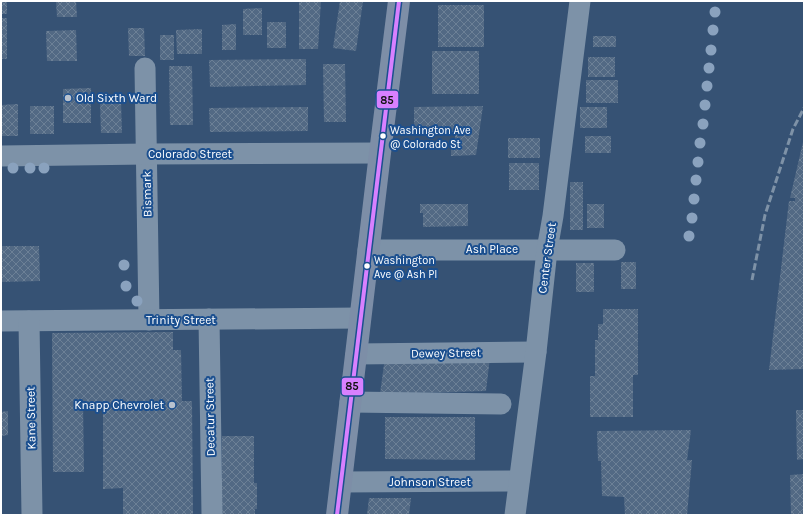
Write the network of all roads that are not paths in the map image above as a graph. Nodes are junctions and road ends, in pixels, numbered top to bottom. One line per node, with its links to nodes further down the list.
1 (399, 1): 4 (main road)
2 (580, 1): 8 (street, Center Street)
3 (145, 68): 5 (street, Bismark)
4 (380, 153): 5 (street, Colorado Street); 7 (main road)
5 (146, 154): 6 (street, Colorado Street); 12 (street, Bismark)
6 (1, 156)
7 (368, 250): 8 (street, Ash Place); 10 (main road)
8 (547, 250): 9 (street, Ash Place); 15 (street, Center Street)
9 (615, 250)
10 (360, 318): 11 (street, Trinity Street); 16 (main road)
11 (209, 319): 12 (street, Trinity Street); 22 (street, Decatur Street)
12 (149, 320): 14 (street, Trinity Street)
13 (1, 321): 14 (street, Trinity Street)
14 (29, 321): 21 (street, Kane Street)
15 (536, 352): 16 (street, Dewey Street); 19 (street, Center Street)
16 (356, 354): 17 (main road)
17 (350, 402): 18 (street); 20 (main road)
18 (501, 404)
19 (519, 481): 20 (street, Johnson Street); 24 (street, Center Street)
20 (340, 482): 23 (main road)
21 (32, 515)
22 (212, 515)
23 (337, 515)
24 (515, 515)

